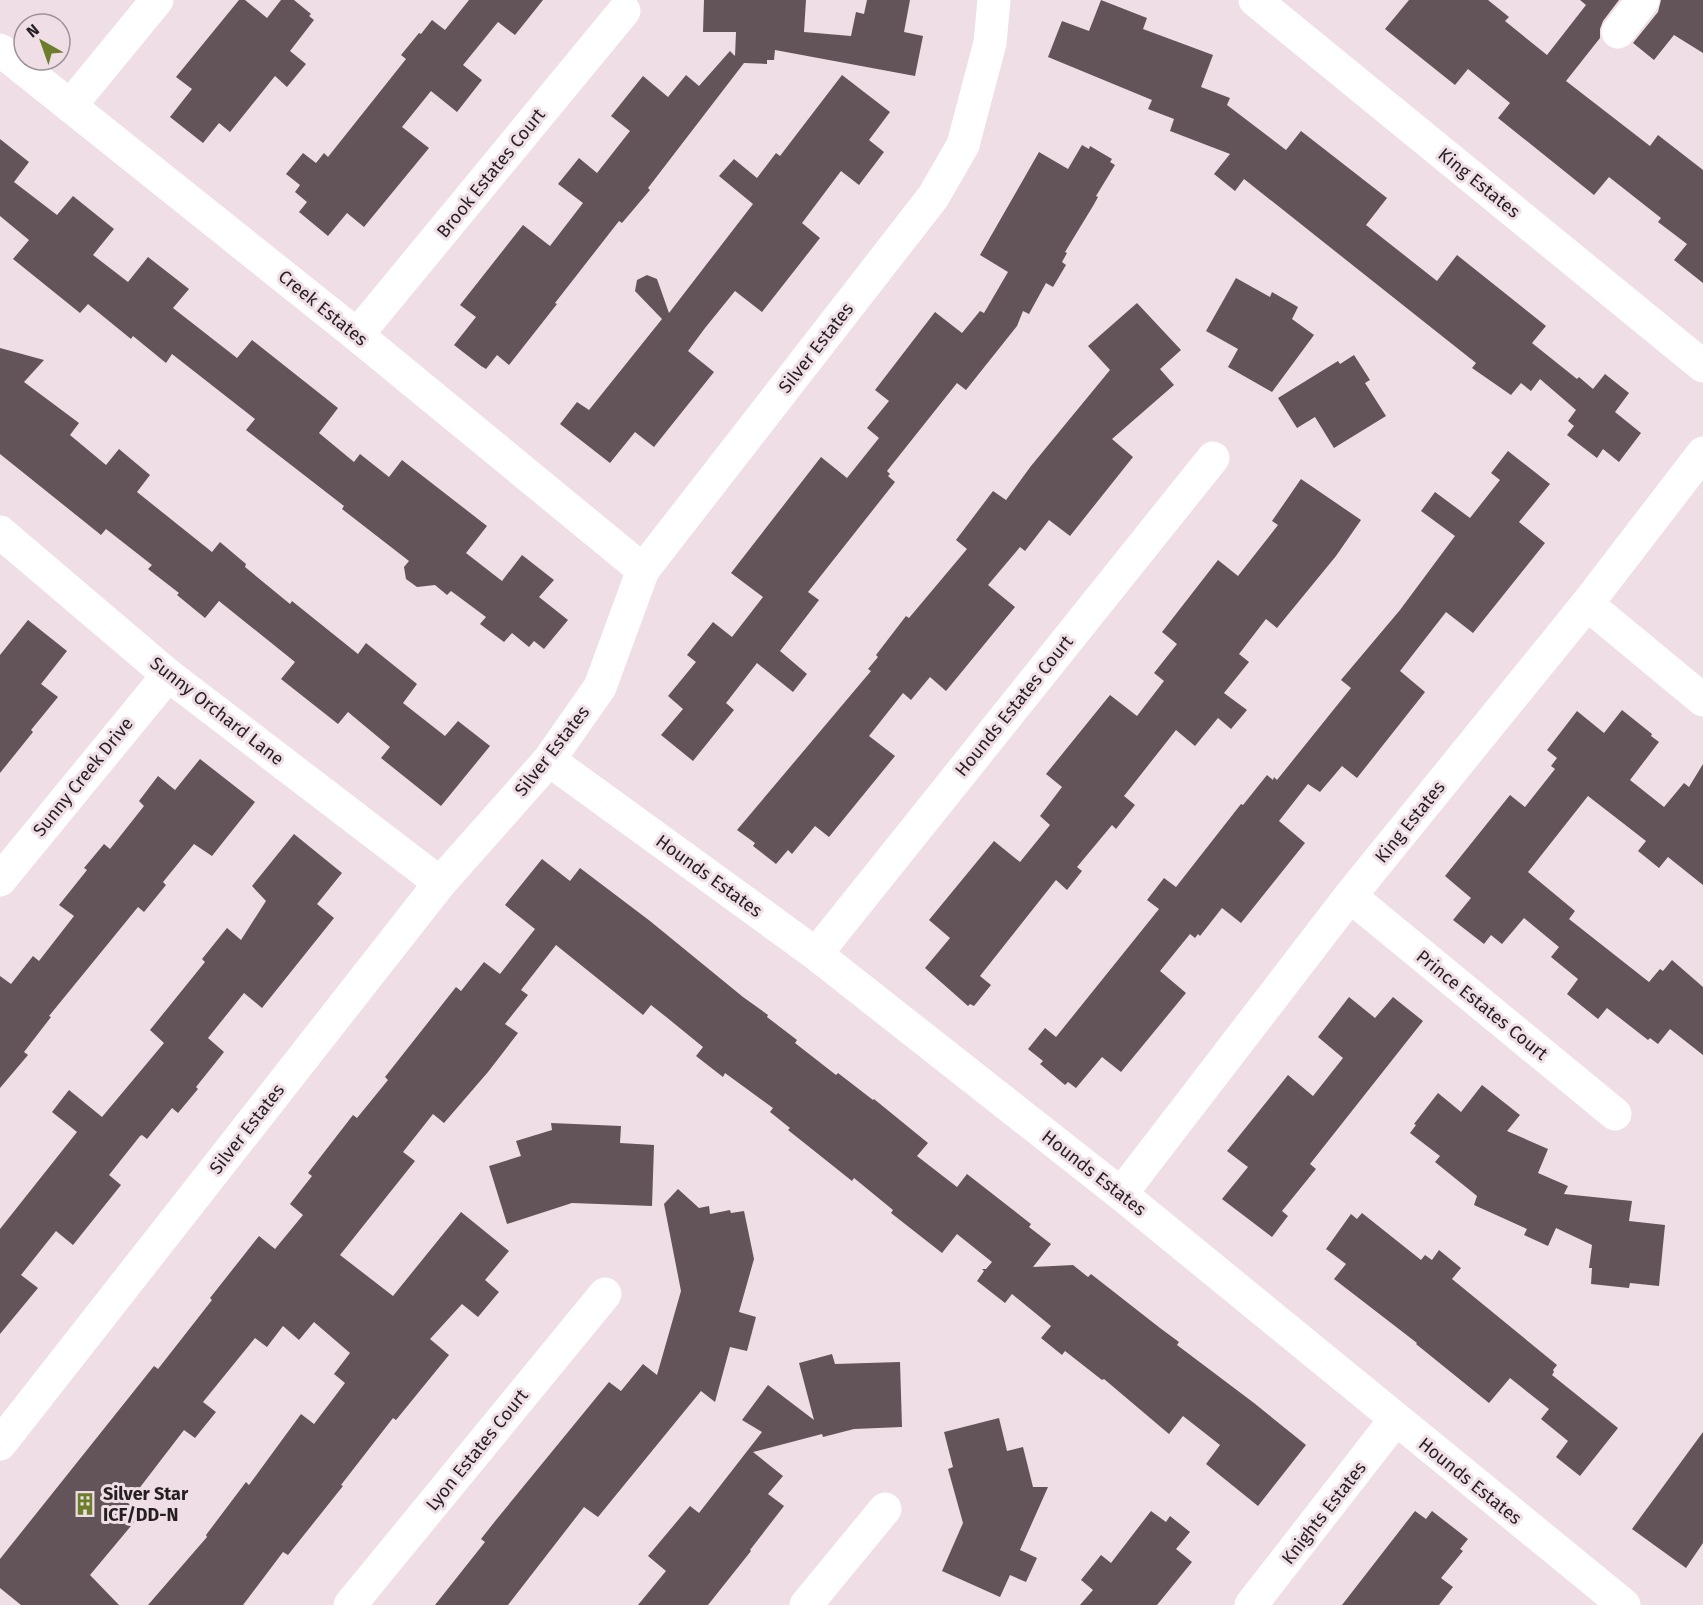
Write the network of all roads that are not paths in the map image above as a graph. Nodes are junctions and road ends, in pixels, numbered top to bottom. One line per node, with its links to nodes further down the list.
1 (157, 0): 8 (street)
2 (994, 0): 14 (street, Silver Estates)
3 (1255, 0): 10 (street, King Estates)
4 (1643, 0): 6 (street)
5 (624, 10): 9 (street, Brook Estates Court)
6 (1618, 32)
7 (0, 50): 8 (street, Creek Estates)
8 (70, 106): 9 (street, Creek Estates)
9 (357, 335): 14 (street, Creek Estates)
10 (1703, 366)
11 (1703, 453): 15 (street, King Estates)
12 (1213, 458): 22 (street, Hounds Estates Court)
13 (0, 532): 16 (street, Sunny Orchard Lane)
14 (643, 570): 18 (street, Silver Estates)
15 (1587, 604): 17 (street); 21 (street, King Estates)
16 (168, 675): 19 (street, Sunny Creek Drive); 20 (street, Sunny Orchard Lane)
17 (1703, 700)
18 (549, 760): 20 (street, Silver Estates); 22 (street, Hounds Estates)
19 (0, 880)
20 (440, 883): 27 (street, Silver Estates)
21 (1350, 896): 23 (street, Prince Estates Court); 24 (street, King Estates)
22 (816, 954): 24 (street, Hounds Estates)
23 (1615, 1114)
24 (1121, 1194): 26 (street, Hounds Estates)
25 (605, 1294): 29 (street, Lyon Estates Court)
26 (1395, 1420): 31 (street, Knights Estates); 32 (street, Hounds Estates)
27 (0, 1444)
28 (885, 1509): 30 (street)
29 (350, 1605)
30 (806, 1605)
31 (1251, 1605)
32 (1624, 1605)

